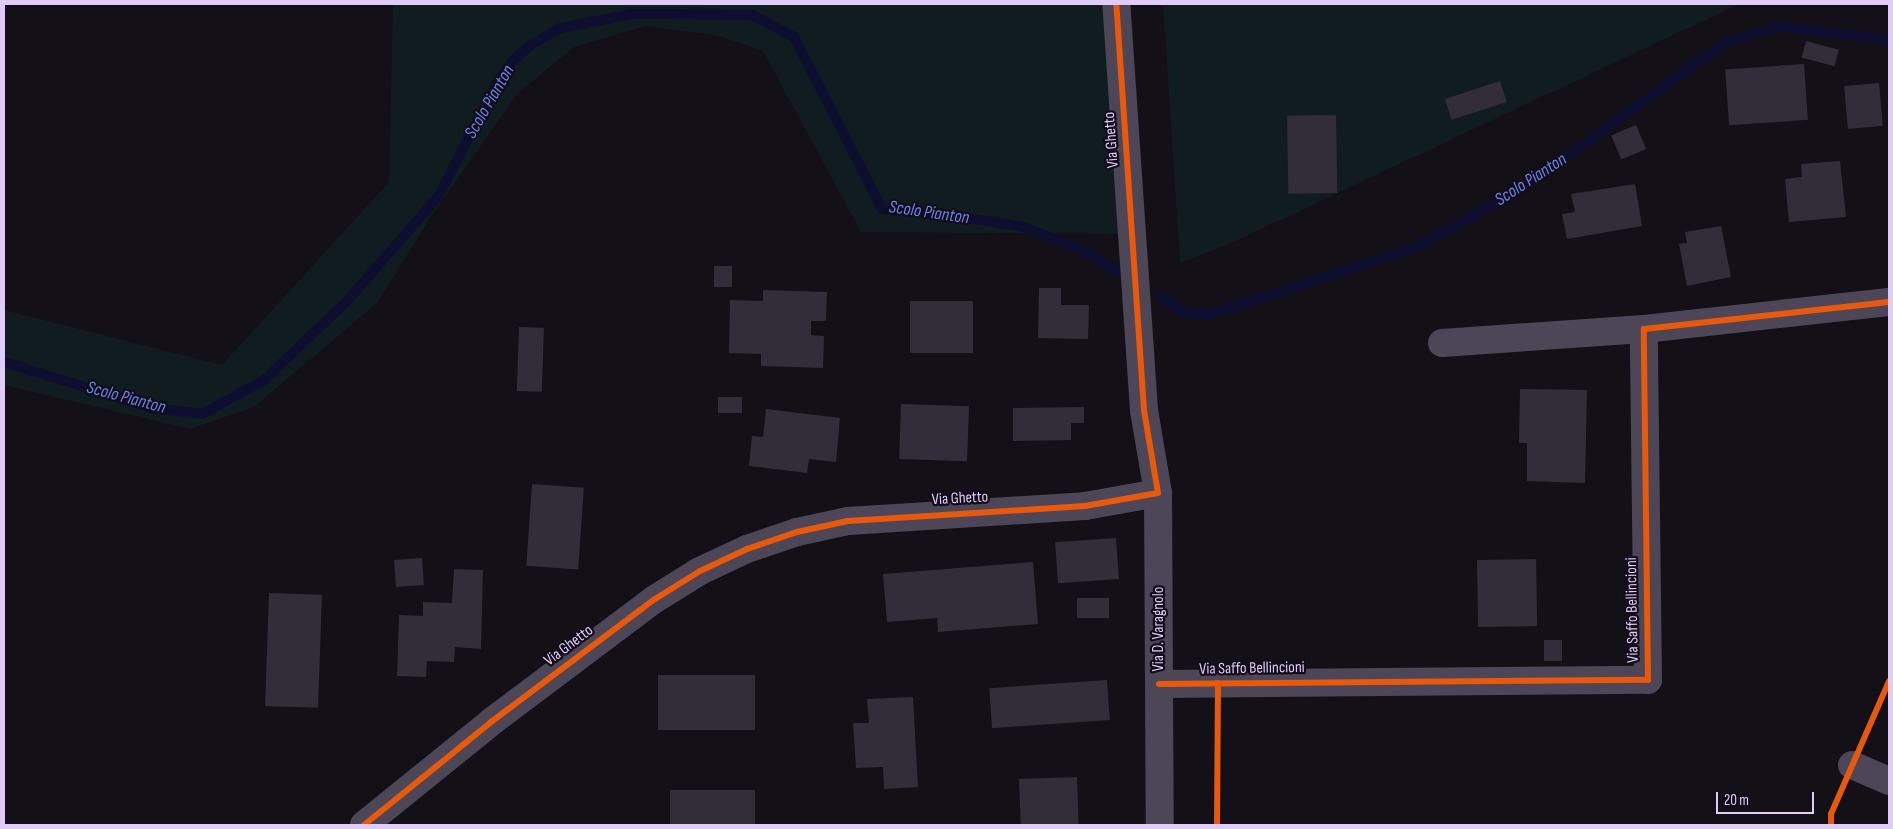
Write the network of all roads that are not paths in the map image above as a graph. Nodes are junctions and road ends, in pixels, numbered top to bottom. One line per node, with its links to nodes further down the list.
1 (1116, 4): 5 (street, Via Ghetto)
2 (1889, 302): 3 (street)
3 (1644, 329): 4 (street); 6 (street, Via Saffo Bellincioni)
4 (1442, 343)
5 (1158, 493): 6 (street, Via D. Varagnolo); 9 (street, Via Ghetto)
6 (1159, 684): 10 (street, Via D. Varagnolo)
7 (1852, 765): 8 (street)
8 (1889, 782)
9 (364, 825)
10 (1160, 825)

